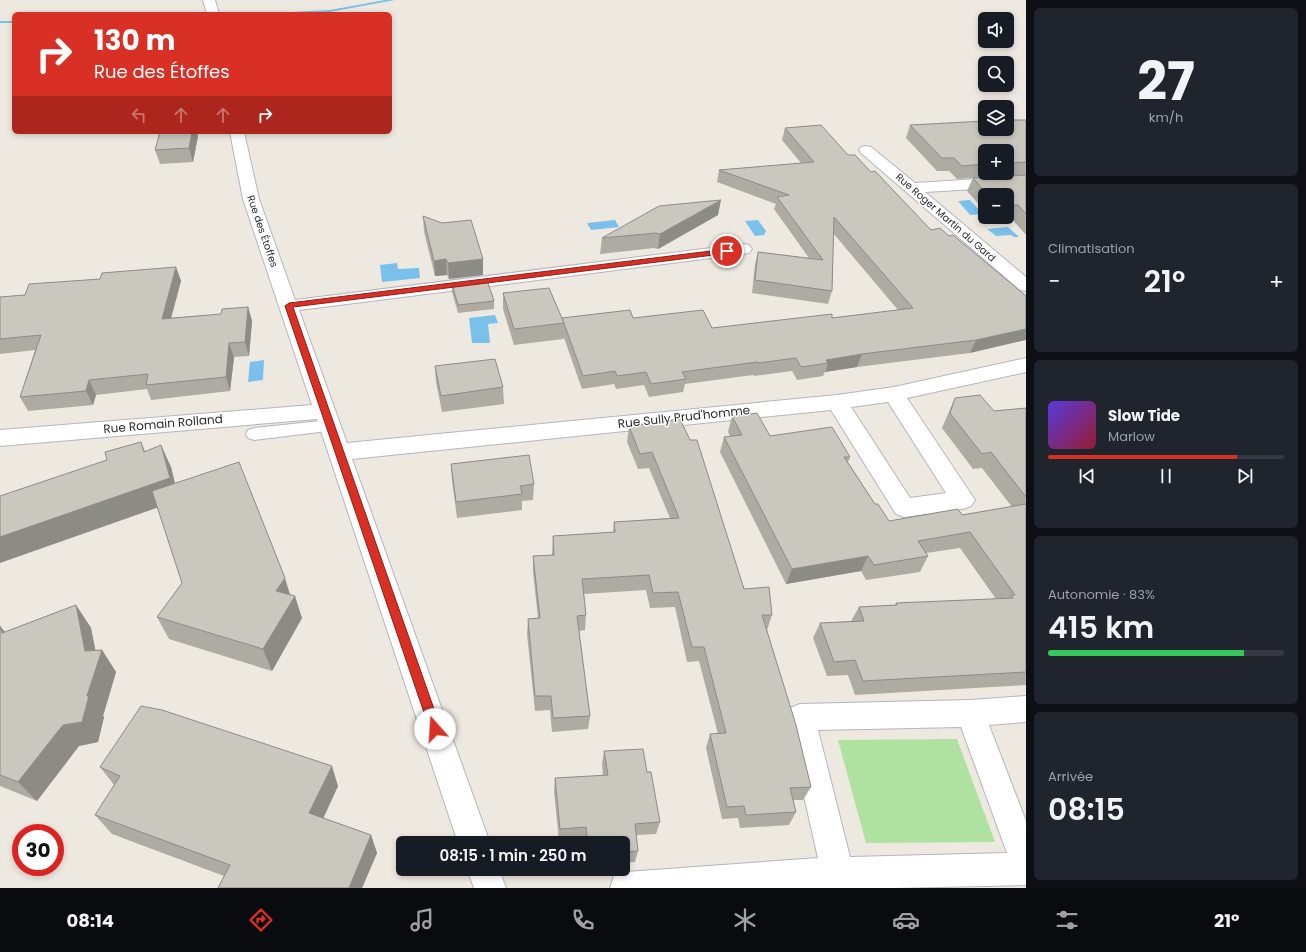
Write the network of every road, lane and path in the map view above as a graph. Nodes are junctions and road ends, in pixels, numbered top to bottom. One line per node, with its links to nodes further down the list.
1 (209, 0): 2 (street)
2 (212, 12)
3 (237, 134): 9 (street, Rue des Étoffes)
4 (866, 150): 6 (street, Rue Roger Martin du Gard)
5 (1026, 181): 6 (street)
6 (913, 188): 8 (street, Rue Roger Martin du Gard)
7 (743, 249): 9 (street)
8 (1026, 286)
9 (289, 306): 13 (street, Rue des Étoffes)
10 (1026, 365): 11 (street, Rue Sully Prud'homme)
11 (894, 394): 12 (street, Rue Sully Prud'homme); 12 (street)
12 (837, 402): 16 (street, Rue Sully Prud'homme)
13 (328, 418): 14 (lane); 15 (street, Rue Romain Rolland); 16 (street, Rue des Étoffes)
14 (254, 434)
15 (0, 438)
16 (340, 452): 19 (street, Rue des Étoffes)
17 (1026, 708): 18 (street)
18 (970, 713): 20 (street); 22 (street)
19 (472, 836)
20 (1026, 862)
21 (1026, 869): 22 (street)
22 (838, 873): 25 (street)
23 (486, 876): 24 (street)
24 (490, 888)
25 (626, 888)

